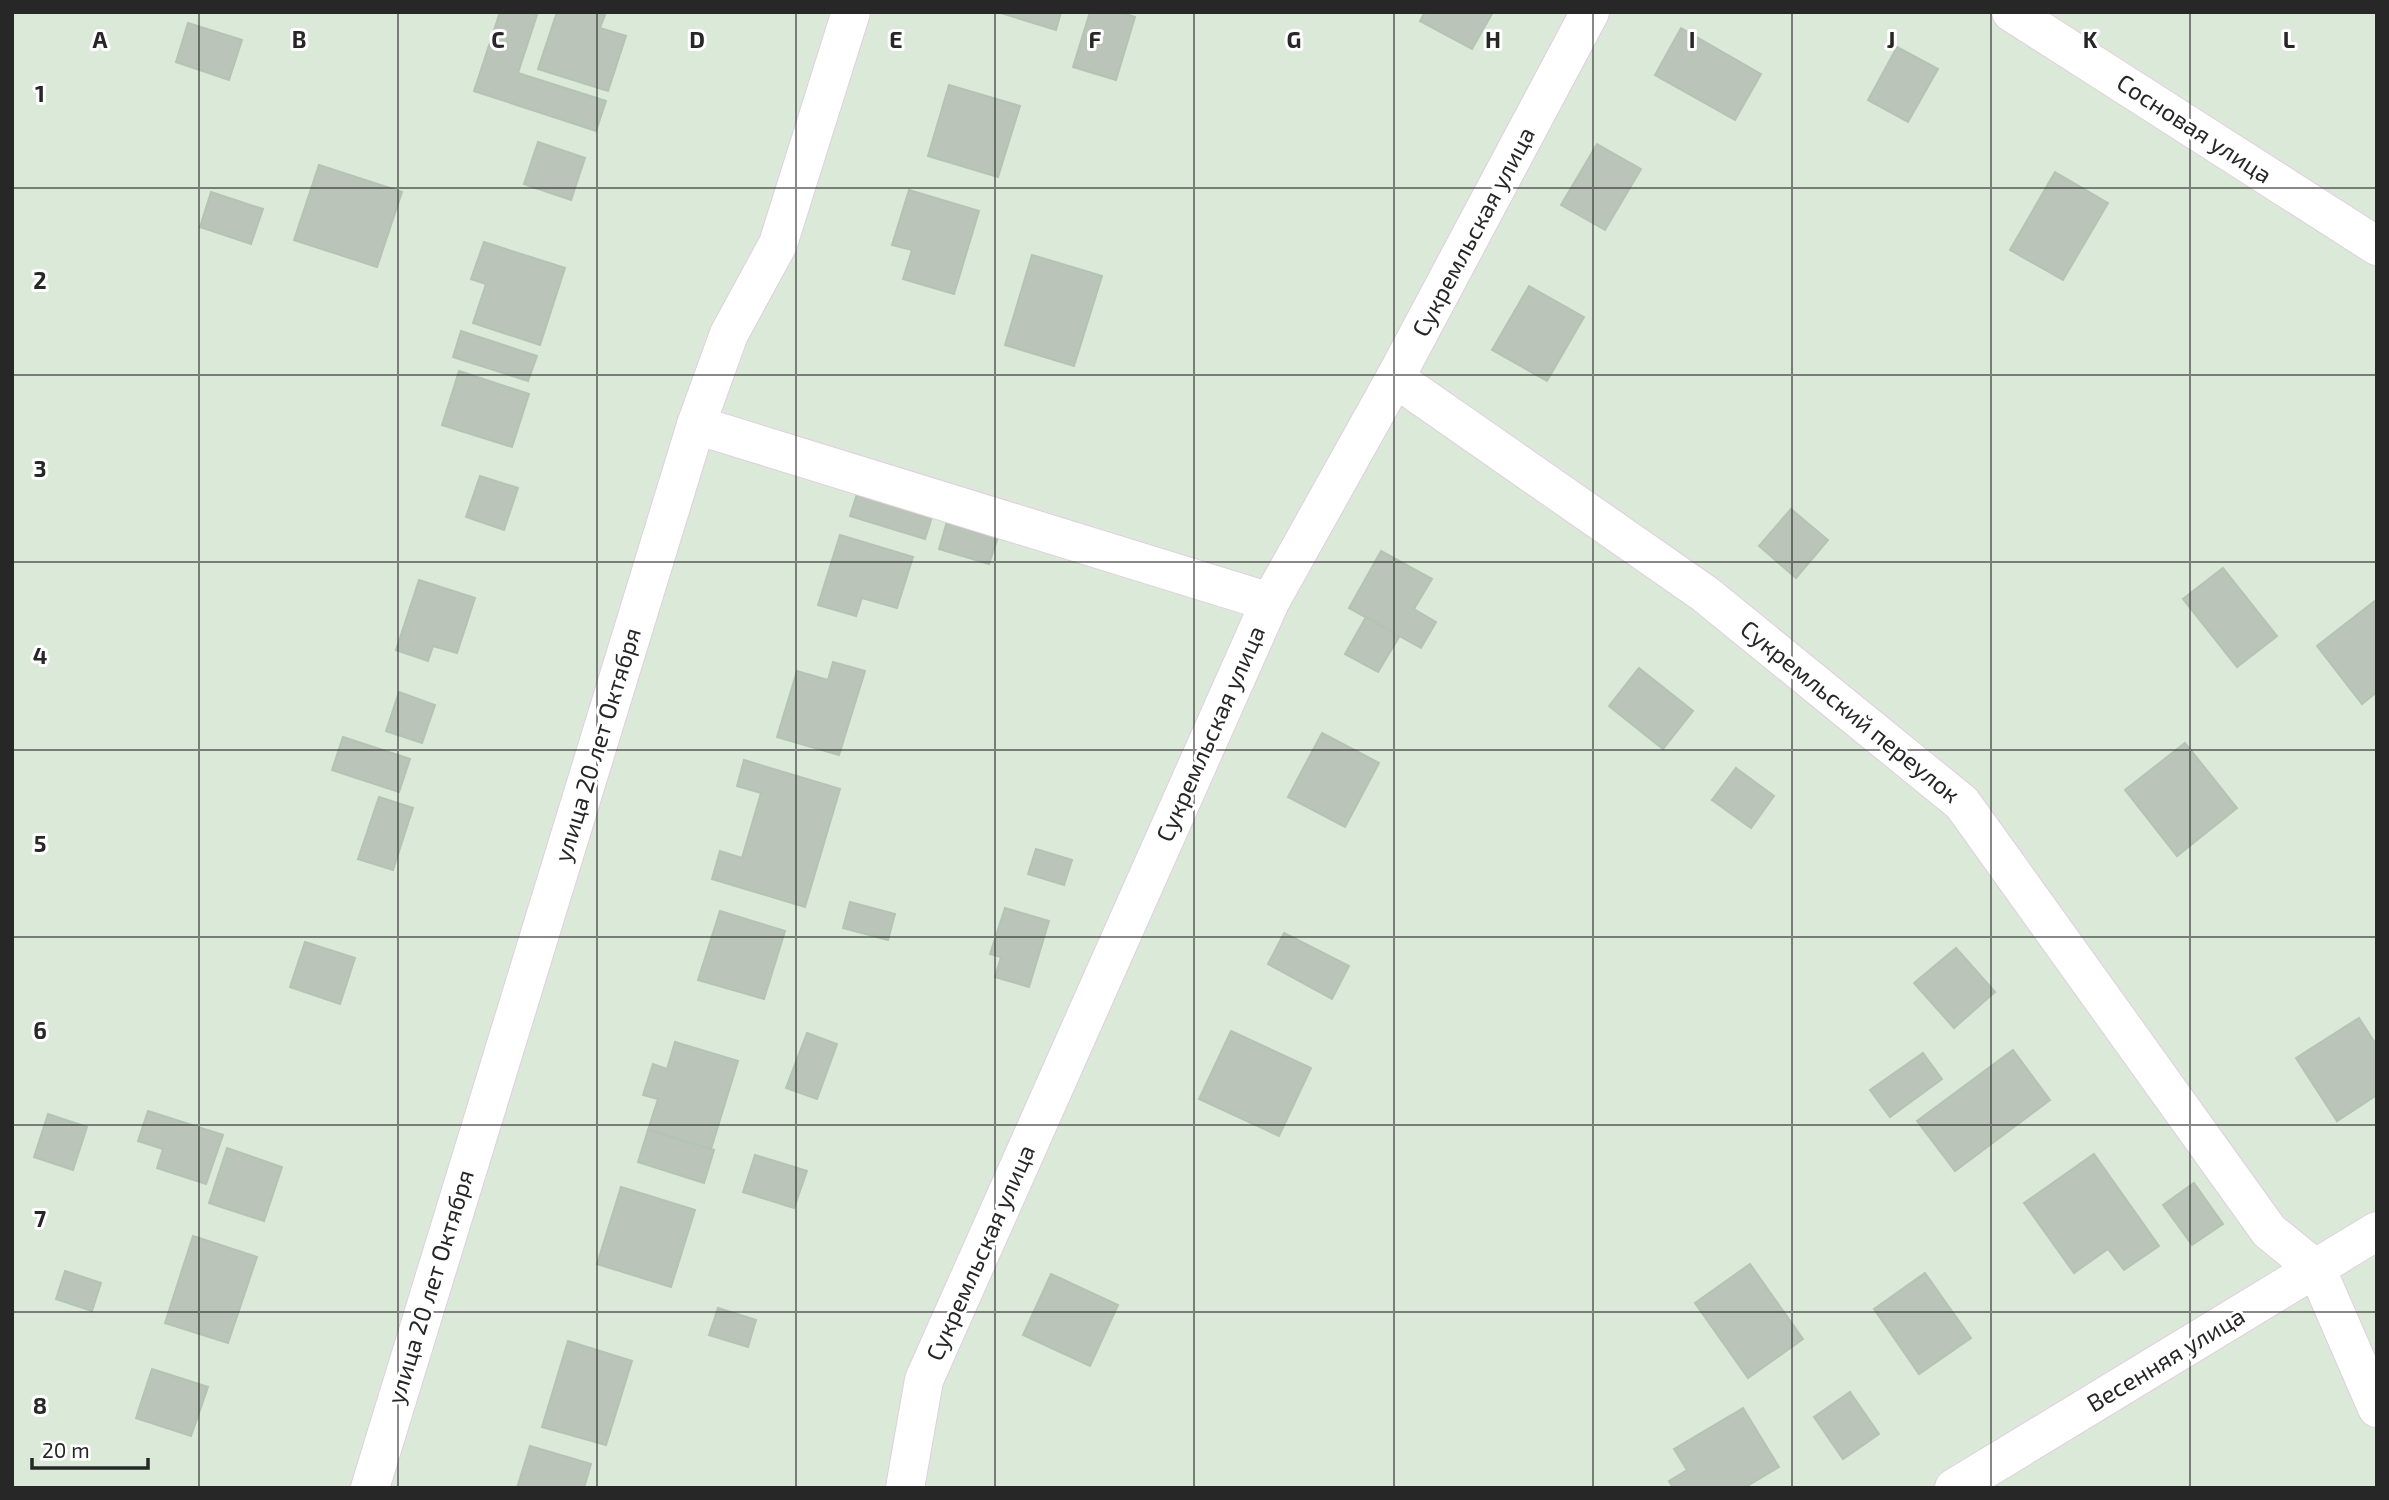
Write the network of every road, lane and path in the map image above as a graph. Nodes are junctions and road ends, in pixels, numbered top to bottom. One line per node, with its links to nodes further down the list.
1 (851, 12): 6 (street, улица 20 лет Октября)
2 (1590, 12): 5 (street, Сукремльская улица)
3 (2011, 12): 4 (street, Сосновая улица)
4 (2377, 246)
5 (1395, 378): 7 (street, Сукремльская улица); 9 (street, Сукремльский переулок)
6 (696, 425): 7 (street); 11 (street, улица 20 лет Октября)
7 (1270, 602): 12 (street, Сукремльская улица)
8 (2377, 1231): 9 (street, Весенняя улица)
9 (2317, 1269): 10 (street); 13 (street, Весенняя улица)
10 (2377, 1408)
11 (370, 1488)
12 (905, 1488)
13 (1954, 1488)

